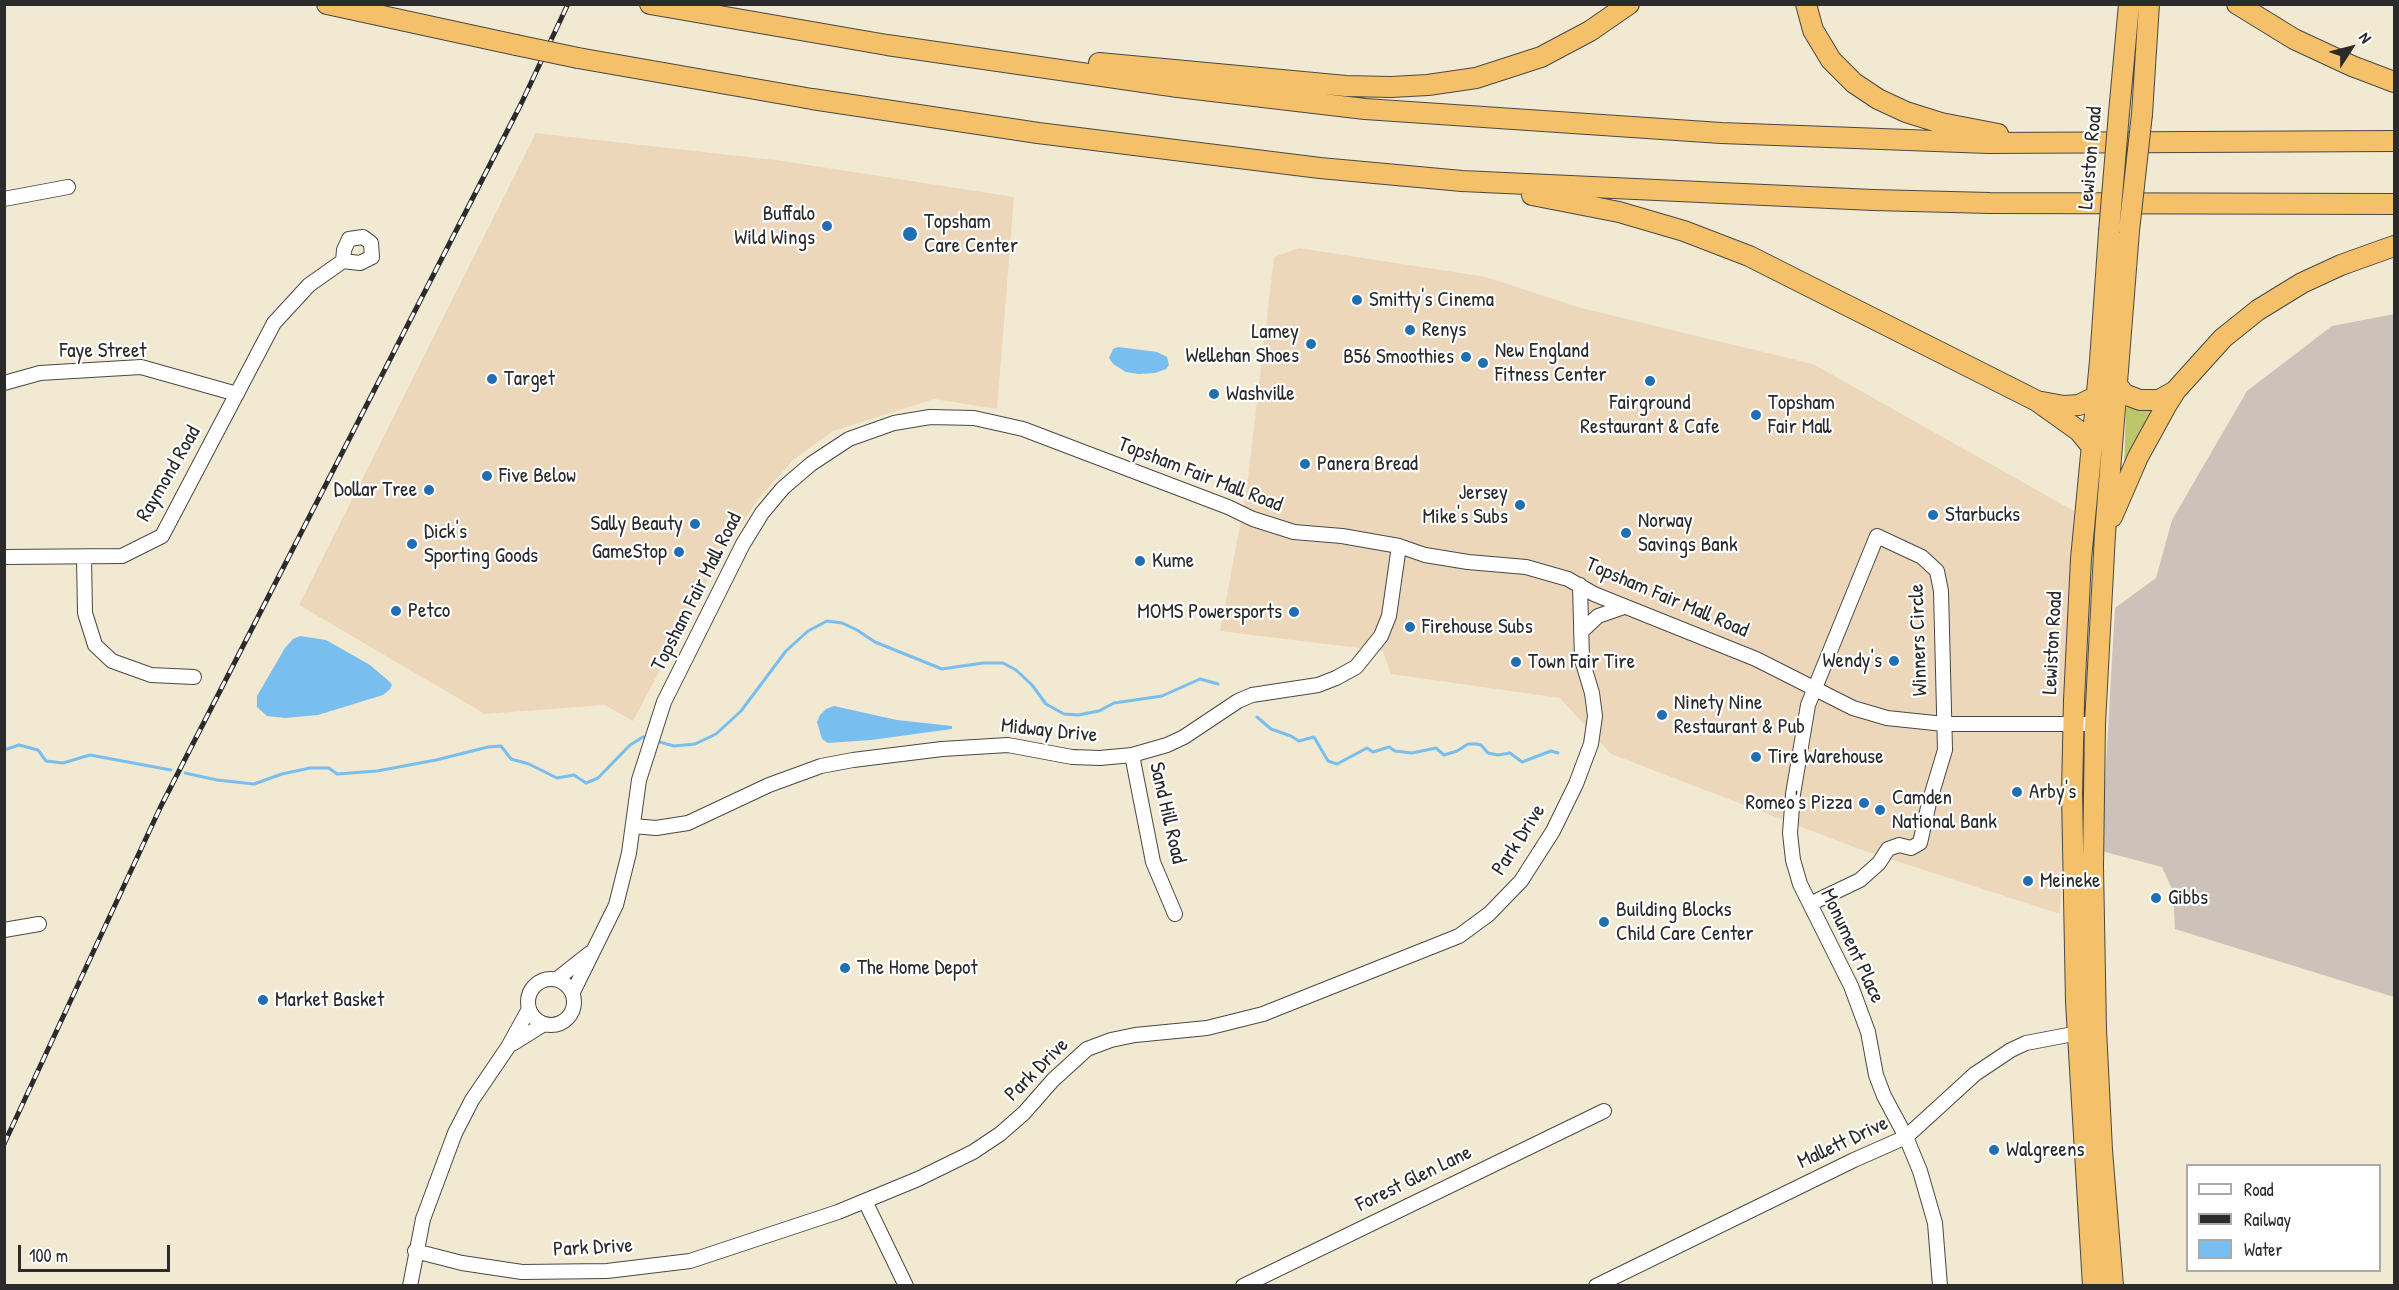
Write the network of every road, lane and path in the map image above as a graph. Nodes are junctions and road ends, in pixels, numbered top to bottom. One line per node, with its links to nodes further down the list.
1 (327, 4): 12 (highway, bridge)
2 (650, 4): 8 (highway)
3 (1629, 4): 8 (highway)
4 (1806, 4): 11 (highway)
5 (2129, 4): 18 (highway, Lewiston Road, bridge)
6 (2150, 4): 20 (highway, Lewiston Road, bridge)
7 (2237, 4): 9 (highway)
8 (1002, 62): 11 (highway)
9 (2394, 82)
10 (2394, 141): 11 (highway)
11 (2057, 144)
12 (1462, 181): 15 (highway); 24 (highway)
13 (68, 187): 14 (street)
14 (4, 199)
15 (2394, 204)
16 (2394, 246): 21 (highway)
17 (343, 261): 22 (street, Raymond Road)
18 (2100, 361): 20 (highway); 23 (highway, Lewiston Road)
19 (4, 383): 22 (street, Faye Street)
20 (2117, 386): 21 (highway); 23 (highway); 26 (highway, Lewiston Road)
21 (2176, 390): 26 (highway)
22 (237, 394): 29 (street, Raymond Road)
23 (2097, 396): 24 (highway); 25 (highway, Lewiston Road)
24 (2037, 401): 25 (highway)
25 (2092, 447): 35 (highway, Lewiston Road)
26 (2105, 534): 37 (highway, Lewiston Road)
27 (1399, 546): 30 (street, Topsham Fair Mall Road); 38 (street, Midway Drive); 39 (street, Topsham Fair Mall Road)
28 (4, 557): 29 (street, Raymond Road)
29 (84, 557): 33 (street)
30 (1580, 585): 31 (street, Topsham Fair Mall Road); 32 (street, Park Drive)
31 (1624, 607): 32 (street); 34 (street, Topsham Fair Mall Road)
32 (1581, 632): 53 (street, Park Drive)
33 (194, 677)
34 (1815, 687): 36 (street, Topsham Fair Mall Road); 36 (street, Winners Circle); 40 (street, Monument Place)
35 (2073, 723): 36 (street, Topsham Fair Mall Road); 37 (street, Topsham Fair Mall Road); 49 (highway, Lewiston Road)
36 (1944, 724): 40 (street)
37 (2095, 724): 49 (highway, Lewiston Road)
38 (1132, 755): 39 (street, Midway Drive); 41 (street, Sand Hill Road)
39 (633, 826): 44 (street, Topsham Fair Mall Road)
40 (1810, 904): 52 (street, Monument Place)
41 (1175, 914)
42 (39, 924): 43 (street)
43 (4, 930)
44 (596, 947): 45 (street, Topsham Fair Mall Road); 46 (street, Topsham Fair Mall Road)
45 (557, 979): 46 (street); 47 (street)
46 (573, 992): 48 (street)
47 (529, 1009): 48 (street); 50 (street)
48 (544, 1024): 50 (street)
49 (2087, 1031): 52 (street, Mallett Drive); 60 (highway, Lewiston Road); 61 (highway, Lewiston Road)
50 (508, 1047): 54 (street)
51 (1604, 1111): 57 (street, Forest Glen Lane)
52 (1906, 1137): 58 (street, Mallett Drive); 59 (street, Monument Place)
53 (865, 1201): 54 (street, Park Drive); 56 (street)
54 (415, 1251): 55 (street)
55 (410, 1286)
56 (906, 1286)
57 (1243, 1286)
58 (1596, 1286)
59 (1940, 1286)
60 (2093, 1286)
61 (2113, 1286)

